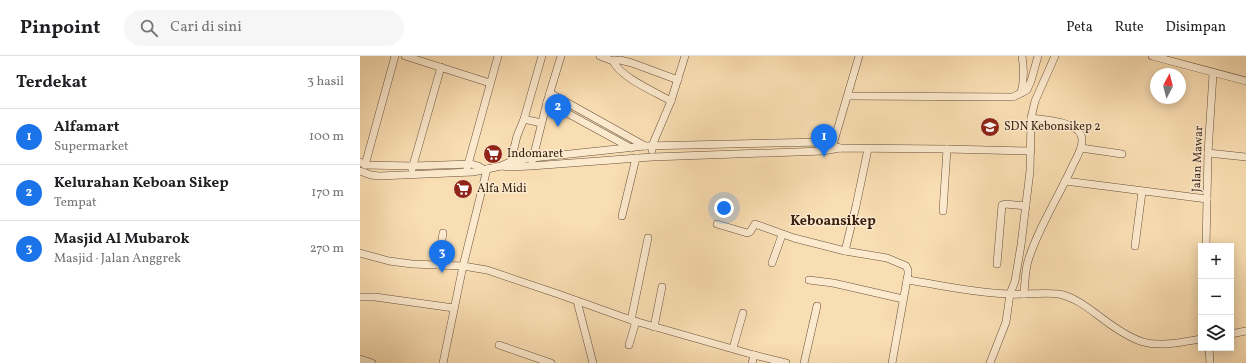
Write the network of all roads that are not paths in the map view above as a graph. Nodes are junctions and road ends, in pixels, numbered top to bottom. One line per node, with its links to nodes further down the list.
1 (395, 56): 42 (street)
2 (405, 56): 14 (street)
3 (498, 56): 18 (street)
4 (542, 56): 25 (street)
5 (562, 56): 19 (street)
6 (600, 56): 13 (street)
7 (685, 56): 16 (street)
8 (859, 56): 21 (street)
9 (1022, 56): 20 (street)
10 (1038, 56): 20 (street)
11 (1055, 56): 24 (street)
12 (1152, 56): 15 (street)
13 (612, 61): 16 (street); 22 (street)
14 (440, 68): 18 (street); 43 (street)
15 (1213, 74): 17 (street); 34 (street, Jalan Mawar)
16 (678, 80): 22 (street)
17 (1246, 81)
18 (490, 83): 40 (street)
19 (550, 93): 23 (street); 27 (street)
20 (1021, 93): 21 (street)
21 (848, 96): 29 (street)
22 (671, 100): 27 (street)
23 (547, 102): 26 (street); 28 (street)
24 (1031, 118): 30 (street); 33 (street)
25 (524, 119): 26 (street); 41 (street)
26 (541, 123): 38 (street)
27 (649, 146): 28 (street); 29 (street); 36 (street)
28 (631, 148): 38 (street)
29 (832, 148): 31 (street); 36 (street)
30 (1080, 148): 35 (street); 48 (street)
31 (868, 149): 32 (street); 60 (street)
32 (947, 149): 33 (street); 52 (street)
33 (1031, 151): 51 (street)
34 (1208, 153): 37 (street); 50 (street, Jalan Mawar)
35 (1122, 154)
36 (652, 157): 39 (street)
37 (1246, 157)
38 (532, 158): 41 (street); 44 (street)
39 (636, 158): 44 (street); 53 (street)
40 (468, 164): 43 (street); 45 (street); 46 (street)
41 (507, 165): 44 (street); 45 (street)
42 (362, 166): 43 (street); 47 (street)
43 (413, 166): 47 (street)
44 (532, 166)
45 (485, 169): 46 (street); 65 (street)
46 (466, 172): 47 (street)
47 (412, 174)
48 (1065, 181): 49 (street); 69 (street)
49 (1142, 192): 50 (street); 59 (street)
50 (1207, 199): 58 (street, Jalan Mawar)
51 (1026, 206): 63 (street); 69 (street)
52 (943, 211)
53 (622, 216)
54 (716, 224): 56 (street)
55 (443, 232): 64 (street)
56 (782, 235): 60 (street); 62 (street)
57 (648, 238): 76 (street)
58 (1206, 243)
59 (1135, 246)
60 (845, 251): 67 (street)
61 (360, 253): 64 (street)
62 (772, 263)
63 (996, 264)
64 (438, 265): 65 (street)
65 (463, 266): 72 (street); 74 (street)
66 (809, 280): 71 (street)
67 (907, 280): 69 (street); 71 (street)
68 (662, 287): 77 (street)
69 (1015, 294): 80 (street); 95 (street)
70 (360, 296): 74 (street)
71 (903, 299): 94 (street)
72 (577, 301): 76 (street); 90 (street)
73 (817, 306): 93 (street)
74 (454, 308): 88 (street)
75 (743, 313): 83 (street)
76 (633, 321): 77 (street); 82 (street)
77 (654, 327): 83 (street)
78 (1246, 331): 79 (street)
79 (1234, 333)
80 (1198, 339)
81 (499, 345): 89 (street)
82 (629, 345)
83 (733, 348): 85 (street)
84 (1209, 351): 96 (street)
85 (754, 355): 91 (street); 92 (street)
86 (360, 359): 87 (street)
87 (371, 363)
88 (443, 363)
89 (551, 363)
90 (593, 363)
91 (752, 363)
92 (786, 363)
93 (804, 363)
94 (892, 363)
95 (990, 363)
96 (1210, 363)

